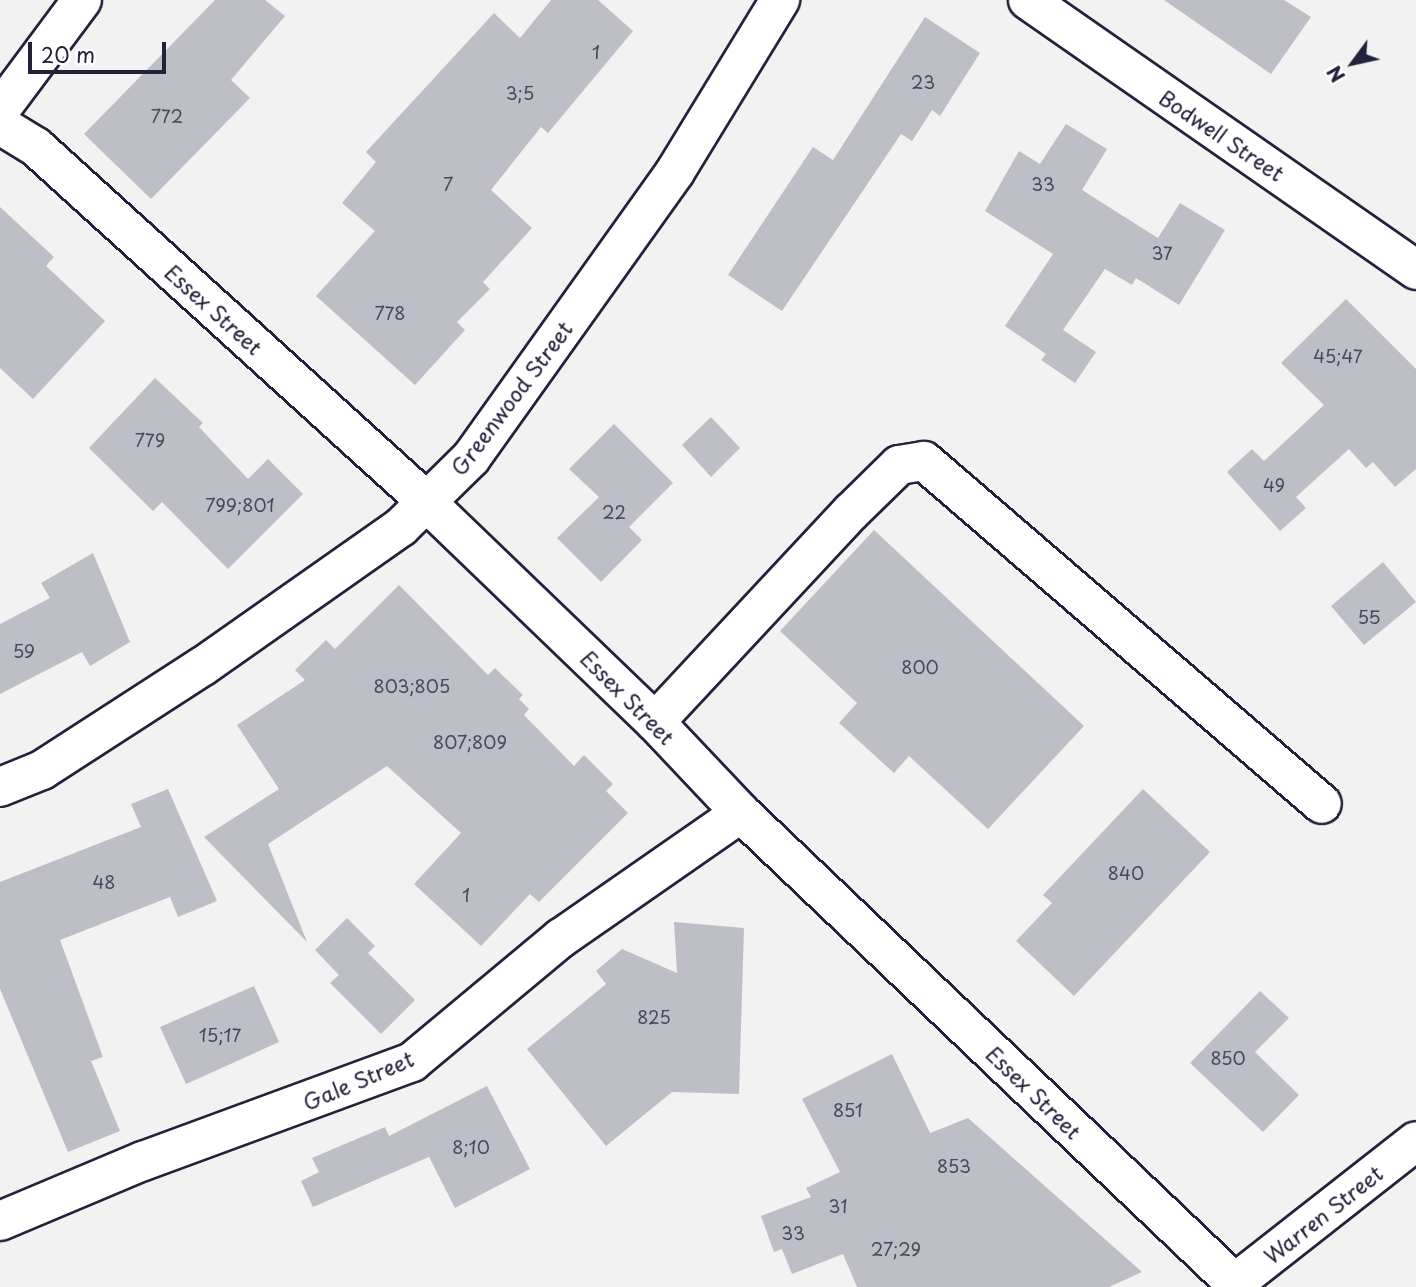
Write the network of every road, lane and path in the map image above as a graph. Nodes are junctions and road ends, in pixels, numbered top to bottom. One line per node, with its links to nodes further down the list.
1 (82, 0): 4 (street)
2 (780, 0): 9 (street, Greenwood Street)
3 (1028, 0): 6 (street, Bodwell Street)
4 (0, 110)
5 (0, 125): 9 (street, Essex Street)
6 (1364, 231): 7 (street); 8 (street, Bodwell Street)
7 (1416, 232)
8 (1416, 270)
9 (426, 502): 10 (street, Essex Street); 11 (street, Greenwood Street)
10 (655, 722): 12 (street); 13 (street, Essex Street)
11 (0, 787)
12 (1322, 804)
13 (741, 813): 15 (street, Gale Street); 16 (street, Essex Street)
14 (1416, 1141): 16 (street, Warren Street)
15 (0, 1221)
16 (1235, 1286)

